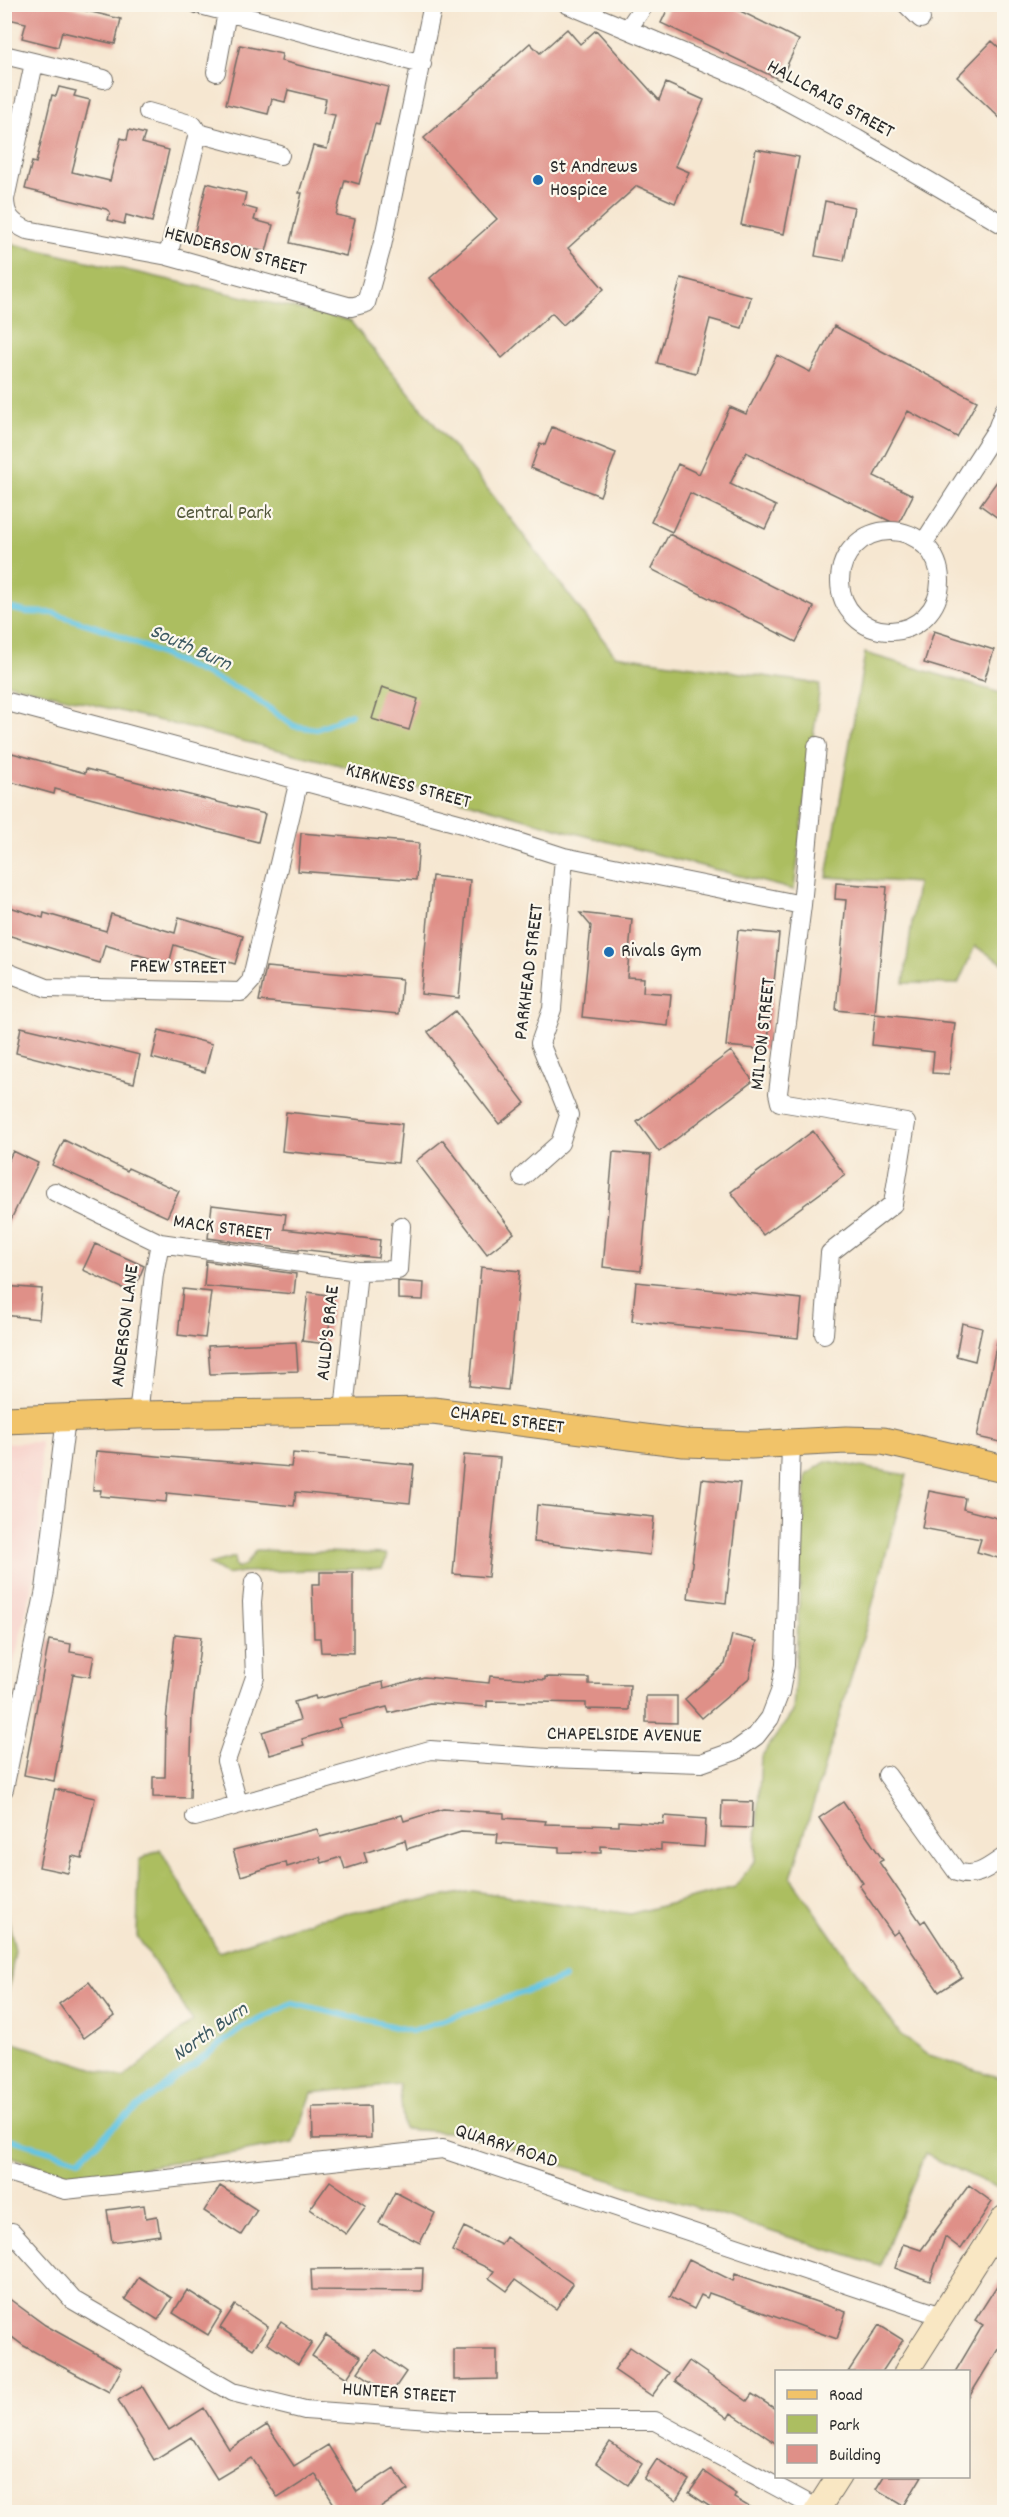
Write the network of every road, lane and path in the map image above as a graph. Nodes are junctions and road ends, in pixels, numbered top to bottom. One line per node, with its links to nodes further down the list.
1 (197, 4): 6 (street)
2 (434, 4): 11 (street, HENDERSON STREET)
3 (567, 4): 8 (street, HALLCRAIG STREET)
4 (645, 4): 8 (street)
5 (906, 4): 7 (street)
6 (227, 12): 11 (street); 12 (street)
7 (921, 19)
8 (628, 29): 17 (street, HALLCRAIG STREET)
9 (4, 55): 10 (street)
10 (34, 63): 13 (street); 18 (street, HENDERSON STREET)
11 (422, 64): 18 (street, HENDERSON STREET)
12 (216, 72)
13 (104, 79)
14 (148, 112): 15 (street)
15 (198, 134): 16 (street); 18 (street)
16 (280, 155)
17 (1005, 225)
18 (168, 256)
19 (1005, 410): 20 (street)
20 (923, 544): 20 (street)
21 (4, 701): 23 (street, KIRKNESS STREET)
22 (817, 746): 25 (street, MILTON STREET)
23 (299, 780): 24 (street, KIRKNESS STREET); 26 (street, FREW STREET)
24 (564, 857): 25 (street, KIRKNESS STREET); 27 (street, PARKHEAD STREET)
25 (802, 905): 32 (street, MILTON STREET)
26 (4, 971)
27 (522, 1177)
28 (55, 1192): 30 (street, MACK STREET)
29 (401, 1226): 31 (street, AULD'S BRAE)
30 (160, 1243): 31 (street, MACK STREET); 34 (street, ANDERSON LANE)
31 (358, 1271): 33 (street, AULD'S BRAE)
32 (824, 1334)
33 (344, 1412): 34 (main road, CHAPEL STREET); 37 (main road, CHAPEL STREET)
34 (138, 1415): 35 (main road, CHAPEL STREET)
35 (66, 1418): 36 (main road, CHAPEL STREET); 41 (street)
36 (4, 1420)
37 (791, 1443): 38 (main road, CHAPEL STREET); 42 (street, CHAPELSIDE AVENUE)
38 (1005, 1469)
39 (254, 1582): 42 (street)
40 (887, 1775): 44 (street)
41 (4, 1789)
42 (238, 1803): 43 (street, CHAPELSIDE AVENUE)
43 (195, 1817)
44 (1005, 1857)
45 (4, 2171): 48 (street, QUARRY ROAD)
46 (1004, 2222): 48 (main road)
47 (12, 2232): 51 (street, HUNTER STREET)
48 (942, 2316): 49 (main road)
49 (907, 2370)
50 (838, 2478): 51 (main road)
51 (817, 2511)

